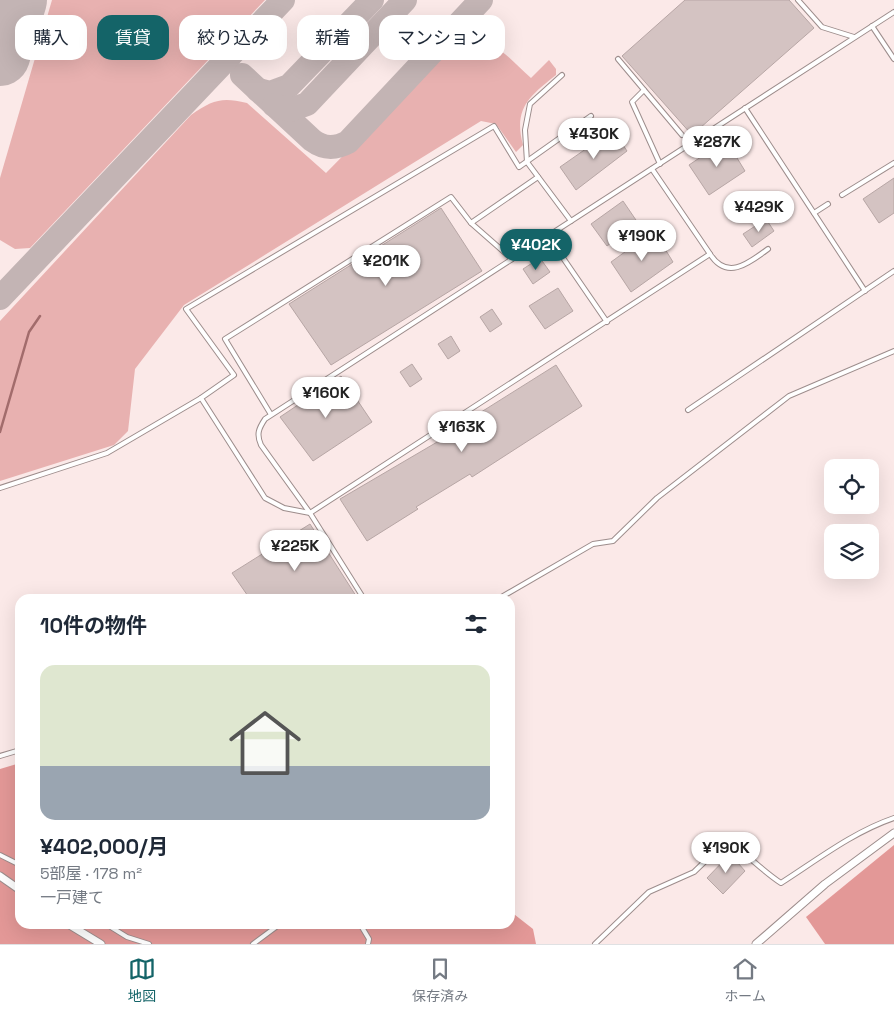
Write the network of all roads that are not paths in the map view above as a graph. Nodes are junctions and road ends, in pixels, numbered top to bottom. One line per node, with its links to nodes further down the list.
1 (798, 0): 4 (lane)
2 (894, 12): 3 (lane)
3 (872, 26): 4 (lane); 6 (lane)
4 (854, 37): 9 (lane)
5 (618, 59): 8 (lane)
6 (894, 59)
7 (562, 75): 12 (lane)
8 (644, 90): 11 (lane); 14 (lane)
9 (745, 108): 14 (lane); 19 (lane)
10 (592, 116): 12 (lane)
11 (682, 136)
12 (527, 162): 16 (lane); 30 (lane)
13 (894, 163): 17 (lane)
14 (660, 164): 15 (lane)
15 (652, 169): 20 (lane); 24 (lane)
16 (538, 177): 20 (lane); 21 (lane)
17 (842, 196)
18 (828, 204): 19 (lane)
19 (814, 213): 27 (lane)
20 (571, 221): 22 (lane)
21 (471, 223): 25 (lane); 32 (lane)
22 (548, 236): 25 (lane); 28 (lane)
23 (768, 249): 24 (lane)
24 (710, 254): 28 (lane)
25 (512, 259): 32 (lane)
26 (894, 271): 27 (lane)
27 (865, 291): 31 (lane)
28 (607, 322): 34 (lane)
29 (894, 351): 36 (lane)
30 (201, 398): 33 (lane); 34 (lane)
31 (688, 410)
32 (270, 414): 34 (lane)
33 (0, 488)
34 (310, 513): 35 (lane)
35 (361, 594)
36 (507, 594)
37 (15, 752): 38 (lane)
38 (0, 756)
39 (894, 818): 53 (lane)
40 (894, 833): 54 (street)
41 (0, 855): 42 (lane)
42 (15, 862)
43 (0, 876): 44 (street)
44 (15, 886)
45 (76, 929): 49 (street)
46 (115, 929): 50 (lane)
47 (273, 929): 51 (lane)
48 (363, 929): 52 (lane)
49 (101, 944)
50 (148, 944)
51 (253, 944)
52 (368, 944)
53 (595, 944)
54 (756, 944)

